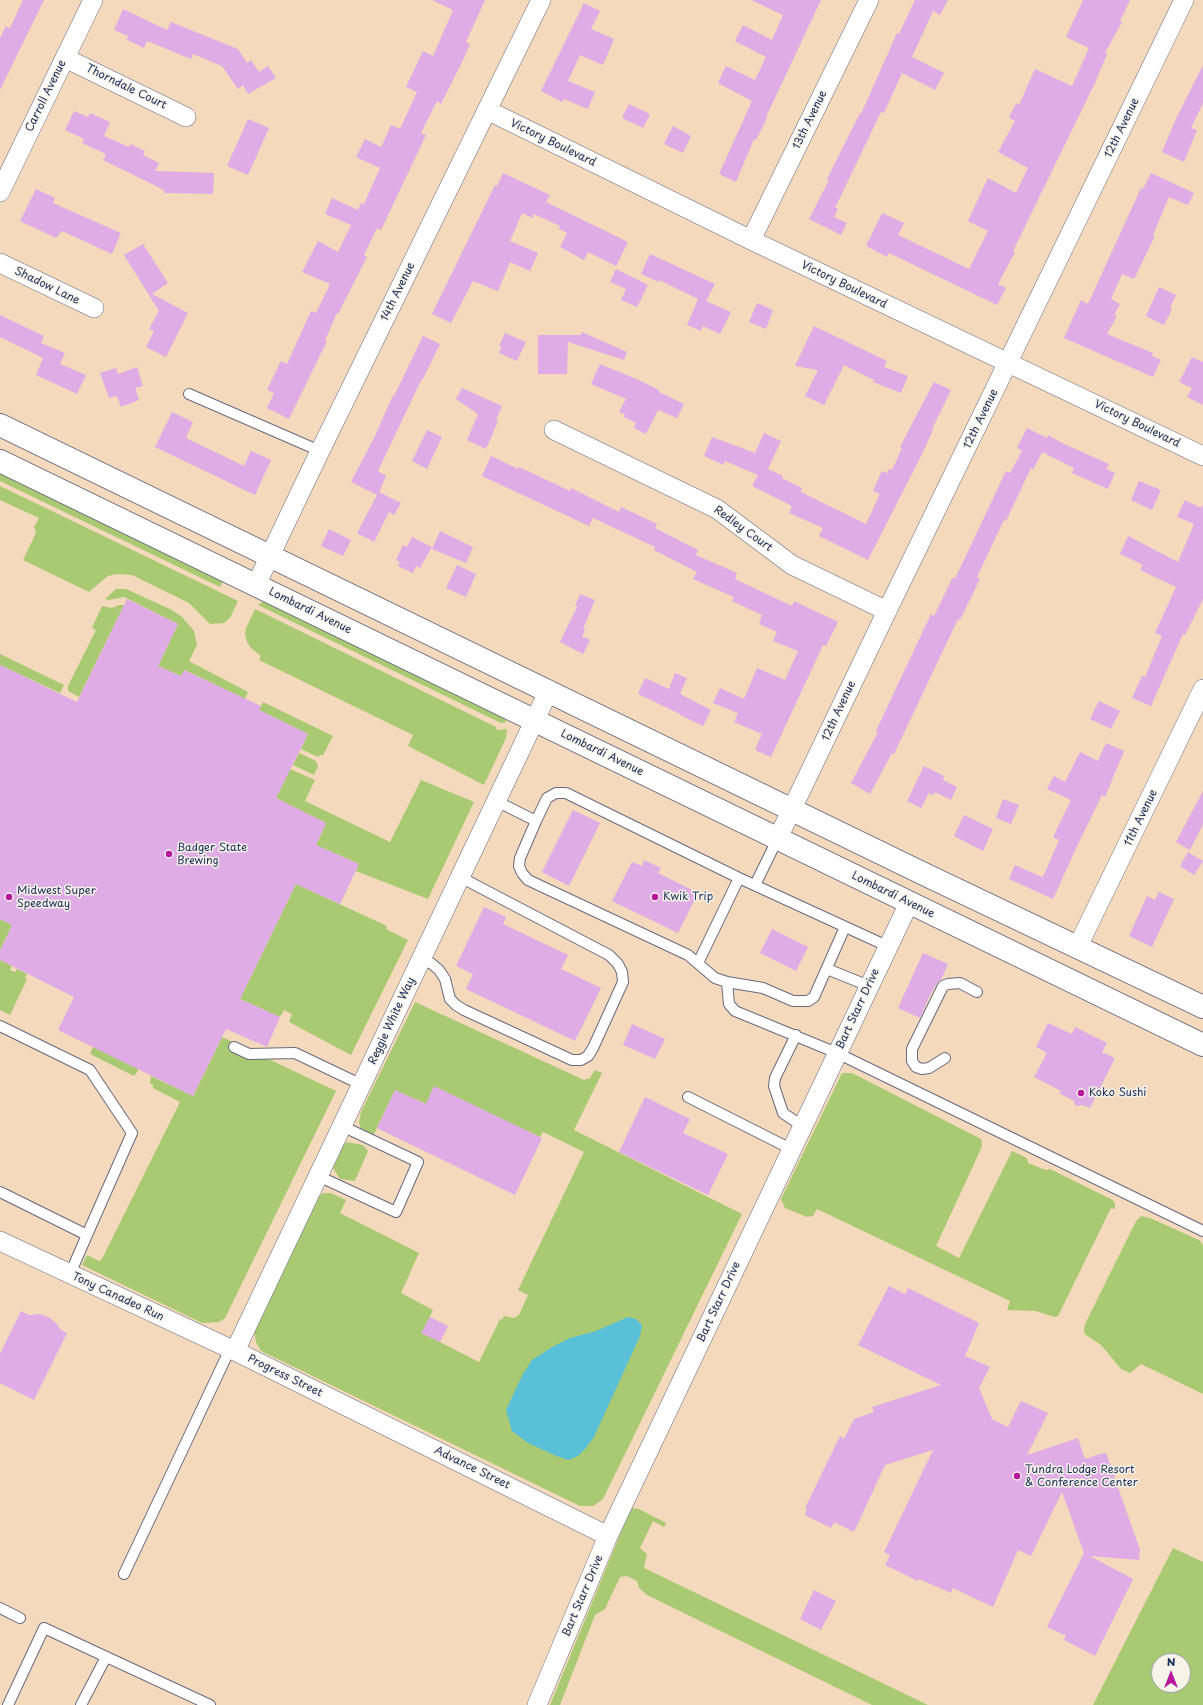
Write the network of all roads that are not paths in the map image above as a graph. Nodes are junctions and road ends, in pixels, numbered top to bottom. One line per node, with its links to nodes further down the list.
1 (93, 0): 5 (street, Carroll Avenue)
2 (541, 0): 6 (street, 14th Avenue)
3 (869, 0): 9 (street, 13th Avenue)
4 (1184, 0): 12 (street, 12th Avenue)
5 (65, 58): 7 (street, Thorndale Court); 8 (street, Carroll Avenue)
6 (487, 110): 9 (street, Victory Boulevard); 16 (street, 14th Avenue)
7 (186, 117)
8 (0, 192)
9 (752, 240): 12 (street, Victory Boulevard)
10 (0, 263): 11 (street, Shadow Lane)
11 (94, 308)
12 (1008, 363): 17 (street, Victory Boulevard); 21 (street, 12th Avenue)
13 (189, 394): 16 (lane)
14 (0, 425): 19 (main road)
15 (554, 430): 21 (street, Redley Court)
16 (320, 451): 19 (street, 14th Avenue)
17 (1203, 456)
18 (0, 461): 20 (main road, Lombardi Avenue)
19 (270, 556): 20 (street, 14th Avenue); 23 (main road)
20 (256, 585): 24 (main road, Lombardi Avenue)
21 (887, 611): 26 (street, 12th Avenue)
22 (1203, 689): 36 (street, 11th Avenue)
23 (549, 690): 24 (street, Reggie White Way); 26 (main road)
24 (534, 720): 25 (street, Reggie White Way); 28 (main road, Lombardi Avenue)
25 (496, 801): 27 (lane); 29 (street, Reggie White Way)
26 (792, 809): 28 (street, 12th Avenue); 32 (main road)
27 (536, 821): 30 (lane); 38 (lane)
28 (778, 838): 31 (lane); 33 (main road, Lombardi Avenue)
29 (460, 877): 37 (street, Reggie White Way); 37 (lane)
30 (739, 878): 31 (lane); 38 (lane)
31 (755, 885): 34 (lane)
32 (970, 895): 33 (main road); 36 (main road)
33 (909, 903): 35 (street, Bart Starr Drive); 46 (main road, Lombardi Avenue)
34 (845, 927): 35 (lane); 39 (lane)
35 (887, 946): 41 (street, Bart Starr Drive)
36 (1078, 946): 43 (main road)
37 (421, 958): 50 (street, Reggie White Way)
38 (698, 962): 40 (lane)
39 (827, 968): 40 (lane); 41 (lane)
40 (727, 982): 45 (lane)
41 (869, 986): 48 (street, Bart Starr Drive)
42 (976, 992): 49 (lane)
43 (1203, 1007)
44 (0, 1026): 58 (lane)
45 (796, 1035): 48 (lane); 53 (lane)
46 (1203, 1045)
47 (234, 1047): 50 (lane)
48 (837, 1053): 53 (street, Bart Starr Drive); 57 (lane)
49 (945, 1058)
50 (362, 1084): 52 (street, Reggie White Way)
51 (688, 1097): 54 (lane)
52 (342, 1126): 55 (street, Reggie White Way); 55 (lane)
53 (802, 1126): 54 (street, Bart Starr Drive)
54 (791, 1149): 63 (street, Bart Starr Drive)
55 (318, 1176): 61 (street, Reggie White Way)
56 (0, 1192): 58 (lane)
57 (1203, 1231)
58 (87, 1235): 60 (lane)
59 (0, 1242): 60 (street, Tony Canadeo Run)
60 (70, 1274): 61 (street, Tony Canadeo Run)
61 (233, 1350): 62 (street, Progress Street); 64 (lane)
62 (335, 1401): 63 (street, Advance Street)
63 (608, 1536): 71 (street, Bart Starr Drive)
64 (124, 1574)
65 (0, 1608): 66 (lane)
66 (20, 1618)
67 (106, 1657): 68 (lane); 69 (lane); 70 (lane)
68 (8, 1705)
69 (81, 1705)
70 (210, 1705)
71 (537, 1705)

